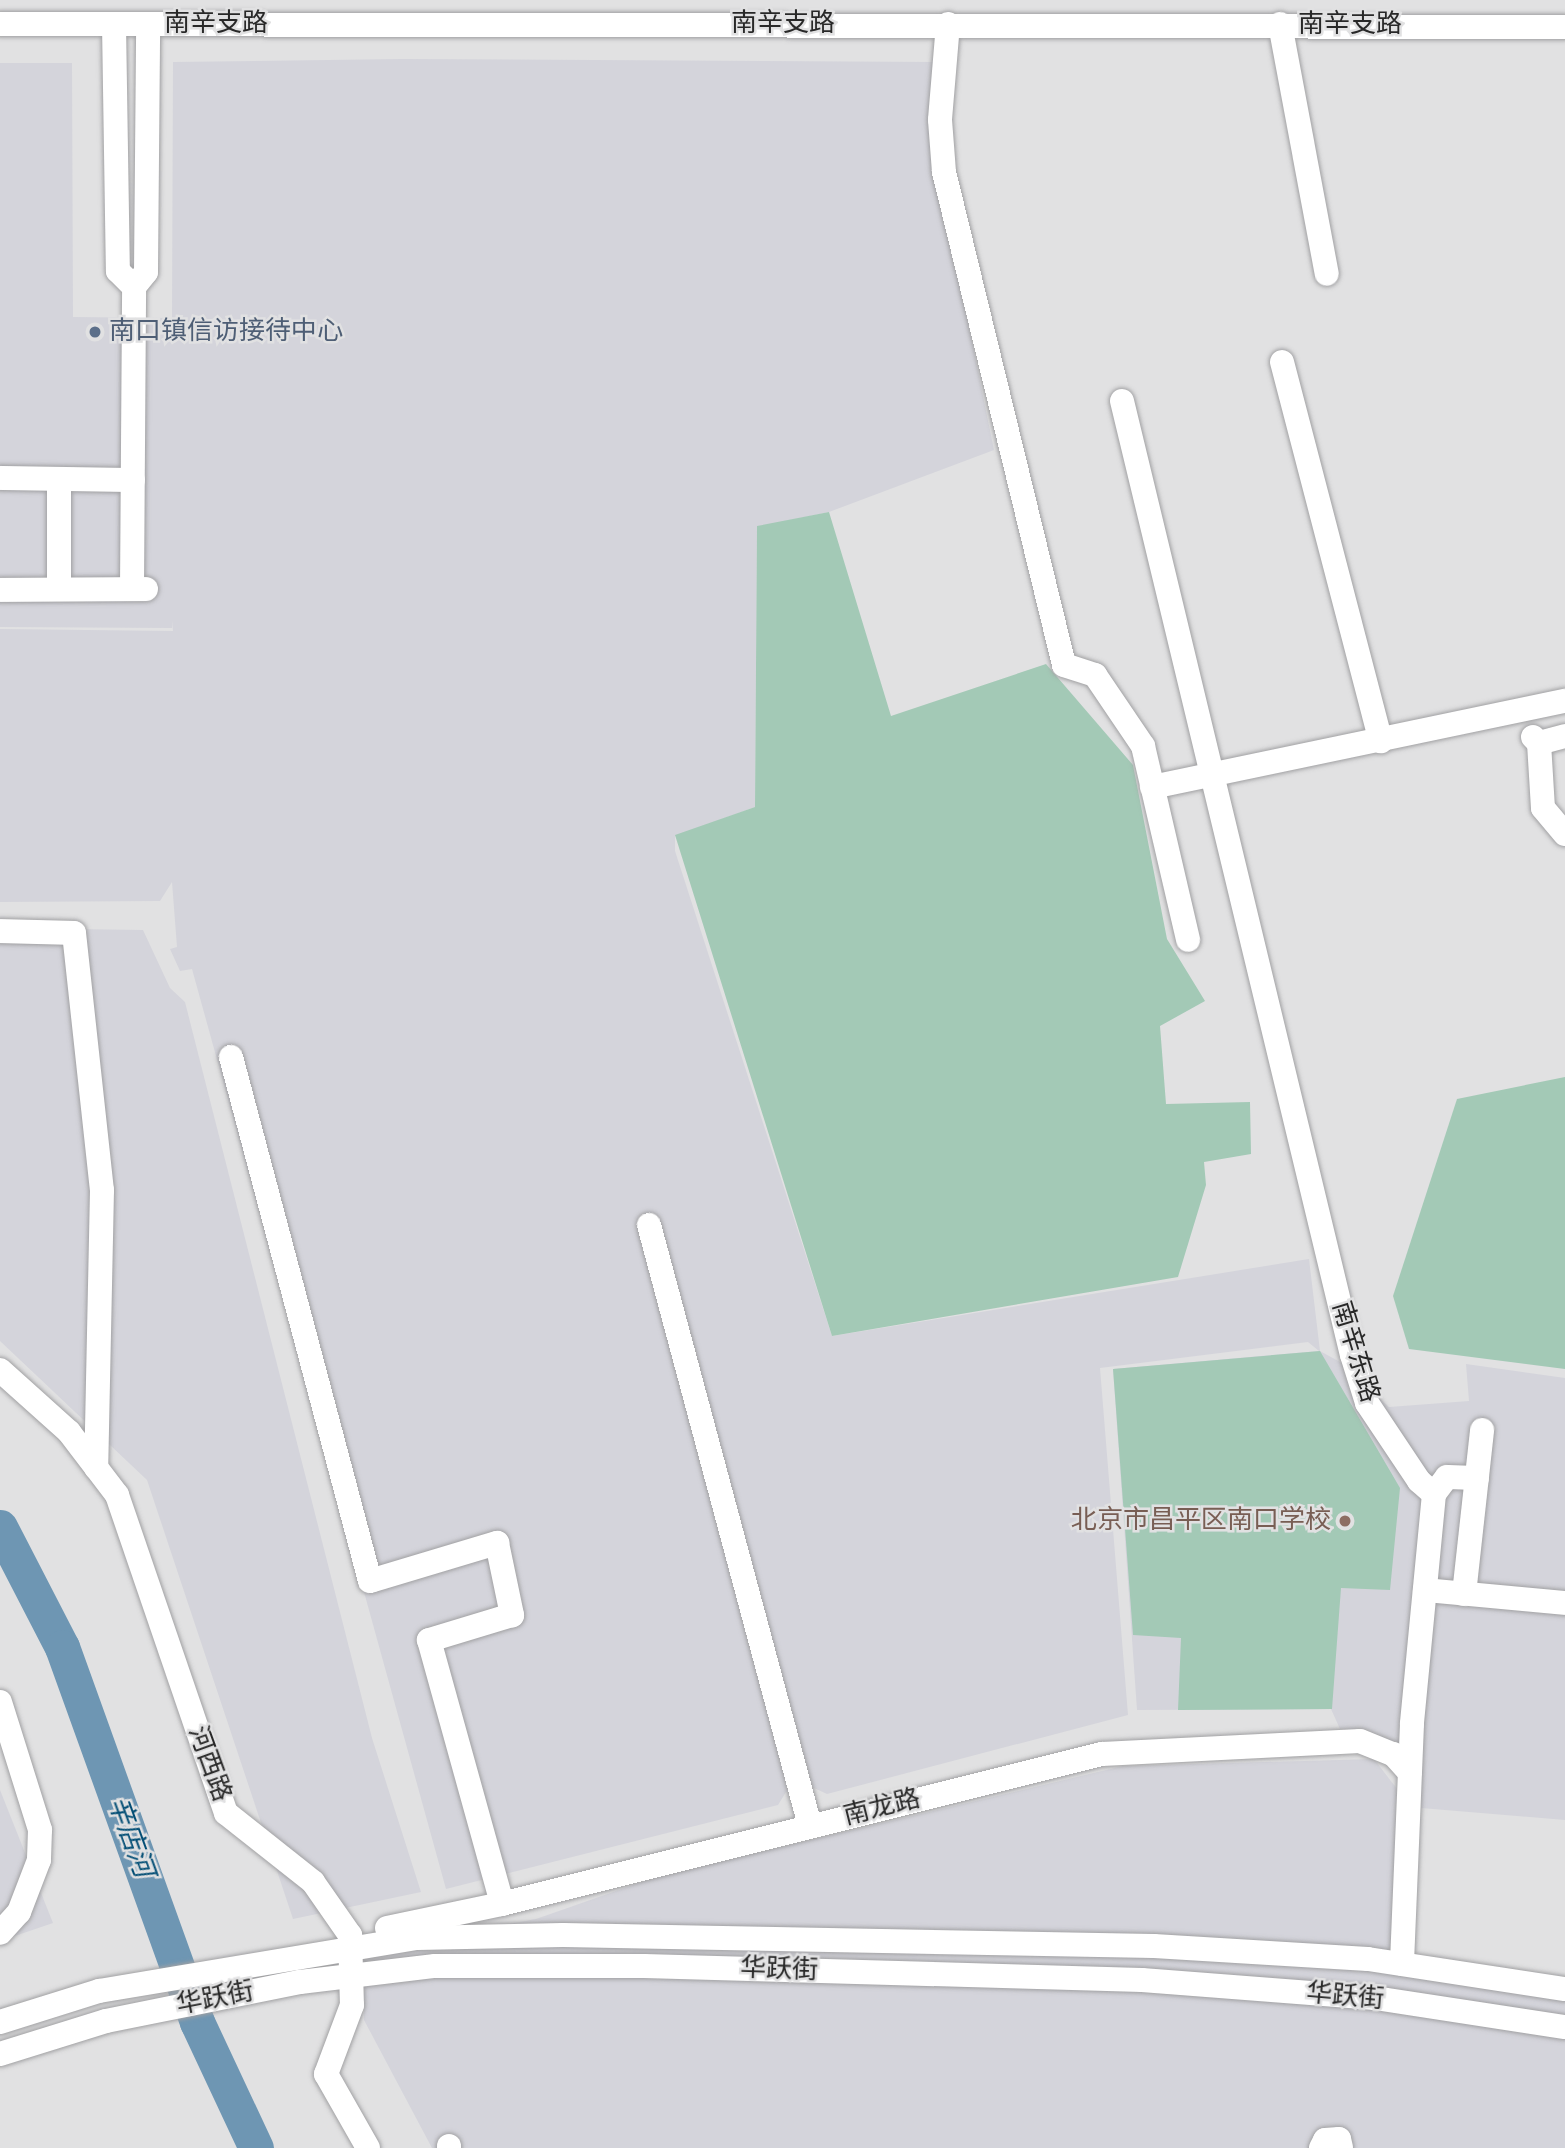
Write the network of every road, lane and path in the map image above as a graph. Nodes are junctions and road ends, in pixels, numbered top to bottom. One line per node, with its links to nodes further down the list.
1 (0, 24): 2 (street, 南辛支路)
2 (114, 24): 3 (street, 南辛支路); 8 (street)
3 (148, 24): 4 (street, 南辛支路); 8 (street)
4 (948, 24): 5 (street, 南辛支路); 20 (street)
5 (1280, 24): 6 (street, 南辛支路); 7 (street)
6 (1565, 27)
7 (1327, 274)
8 (134, 287): 13 (street)
9 (1282, 362): 18 (street)
10 (1122, 401): 19 (street, 南辛东路)
11 (0, 478): 12 (street)
12 (59, 479): 13 (street); 14 (street)
13 (133, 481): 14 (street)
14 (59, 589): 15 (street)
15 (0, 590)
16 (1565, 701): 18 (street)
17 (1565, 736): 21 (street)
18 (1381, 741): 19 (street)
19 (1211, 776): 20 (street); 30 (street, 南辛东路)
20 (1152, 788): 23 (street)
21 (1562, 823)
22 (0, 931): 28 (street)
23 (1188, 940)
24 (231, 1057): 37 (street)
25 (649, 1225): 36 (street)
26 (0, 1370): 28 (street, 河西路)
27 (1482, 1430): 29 (street)
28 (96, 1468): 39 (street, 河西路)
29 (1477, 1478): 30 (street); 32 (street)
30 (1434, 1494): 31 (street)
31 (1425, 1590): 32 (street); 35 (street)
32 (1464, 1594): 33 (street)
33 (1565, 1604)
34 (0, 1702): 38 (street)
35 (1409, 1773): 36 (street, 南龙路); 40 (street)
36 (810, 1826): 37 (street, 南龙路)
37 (502, 1904): 39 (street, 南龙路)
38 (0, 1933)
39 (350, 1942): 40 (street, 华跃街); 41 (street); 43 (street, 华跃街)
40 (1402, 1964): 42 (street, 华跃街)
41 (351, 1976): 44 (street, 华跃街); 45 (street, 华跃街); 46 (street)
42 (1565, 1989)
43 (0, 2022)
44 (1565, 2027)
45 (0, 2054)
46 (368, 2148)
47 (1321, 2148): 48 (street)
48 (1341, 2148)

